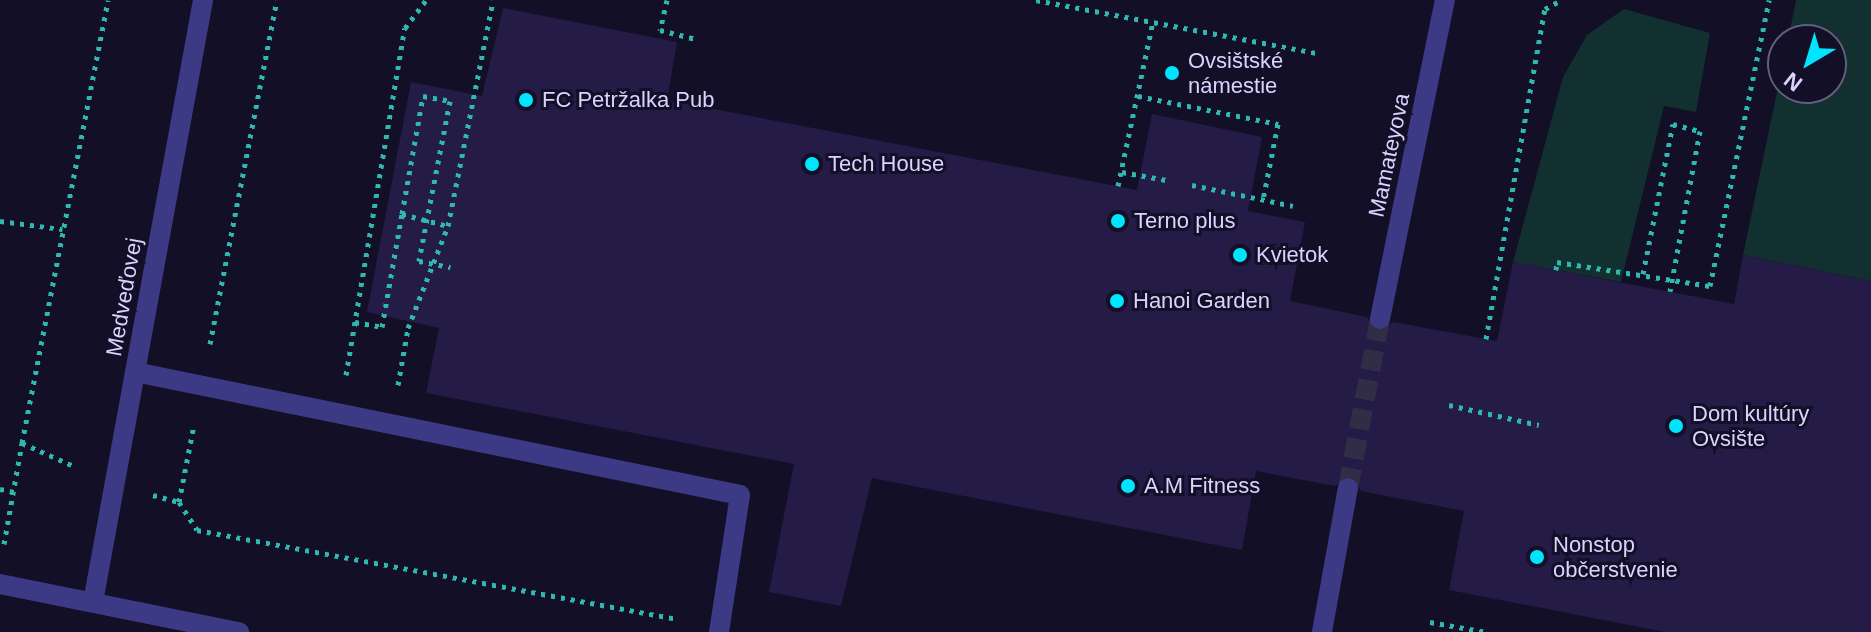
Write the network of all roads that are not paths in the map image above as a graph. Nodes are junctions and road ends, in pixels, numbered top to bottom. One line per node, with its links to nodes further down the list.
1 (203, 0): 4 (street, Medveďovej)
2 (1445, 0): 3 (street, Mamateyova)
3 (1380, 319)
4 (135, 372): 7 (street, Medveďovej); 8 (street)
5 (1348, 488): 10 (street)
6 (0, 584): 7 (street)
7 (93, 602): 9 (street)
8 (720, 629)
9 (239, 632)
10 (1322, 632)

